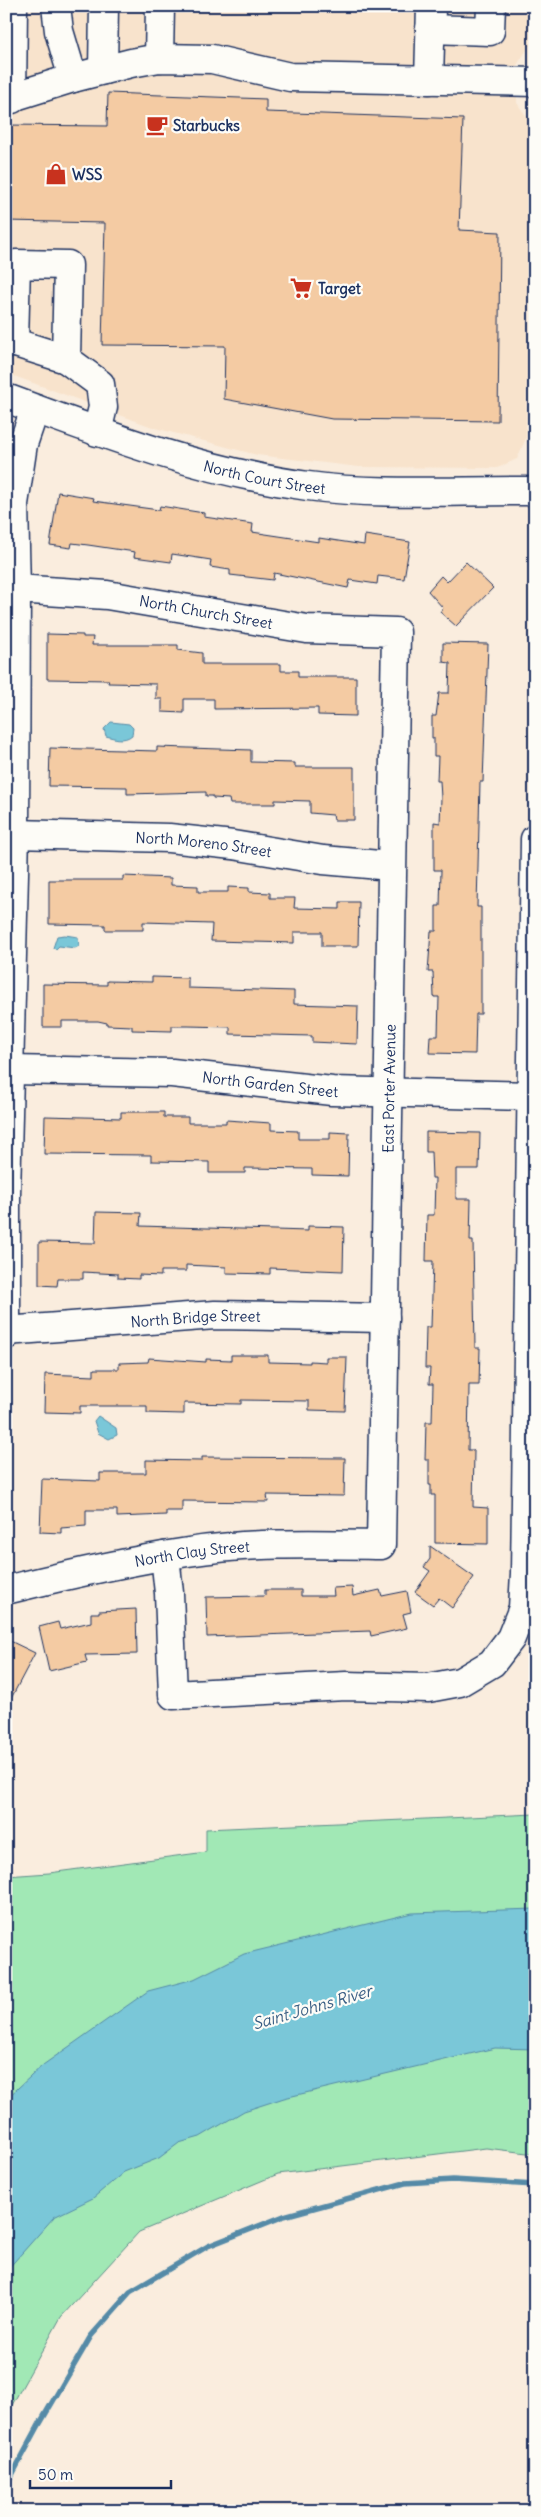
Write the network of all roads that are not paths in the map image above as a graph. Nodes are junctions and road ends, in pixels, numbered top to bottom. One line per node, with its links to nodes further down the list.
1 (13, 6): 12 (street)
2 (56, 6): 9 (street)
3 (104, 6): 8 (street)
4 (160, 6): 7 (street)
5 (491, 6): 6 (street)
6 (430, 18): 10 (street)
7 (159, 58): 8 (street); 10 (street)
8 (103, 70): 9 (street)
9 (72, 78): 12 (street)
10 (429, 80): 11 (street)
11 (535, 82)
12 (9, 99)
13 (10, 342): 14 (street); 14 (street)
14 (66, 359): 17 (street)
15 (6, 398): 16 (street, North Court Street)
16 (35, 409): 17 (street, North Court Street); 19 (street)
17 (97, 432): 18 (street, North Court Street)
18 (535, 491)
19 (16, 589): 20 (street, North Church Street); 21 (street)
20 (396, 632): 23 (street, East Porter Avenue)
21 (15, 834): 23 (street, North Moreno Street); 24 (street)
22 (535, 838): 26 (street)
23 (391, 866): 25 (street, East Porter Avenue)
24 (10, 1070): 25 (street, North Garden Street); 27 (street)
25 (387, 1094): 26 (street, North Garden Street); 28 (street, East Porter Avenue)
26 (531, 1096): 32 (street)
27 (6, 1195): 29 (street)
28 (385, 1318): 29 (street, North Bridge Street); 31 (street, East Porter Avenue)
29 (6, 1331): 30 (street)
30 (6, 1335)
31 (381, 1545): 32 (street, North Clay Street)
32 (165, 1556): 33 (street, North Clay Street)
33 (6, 1590)

